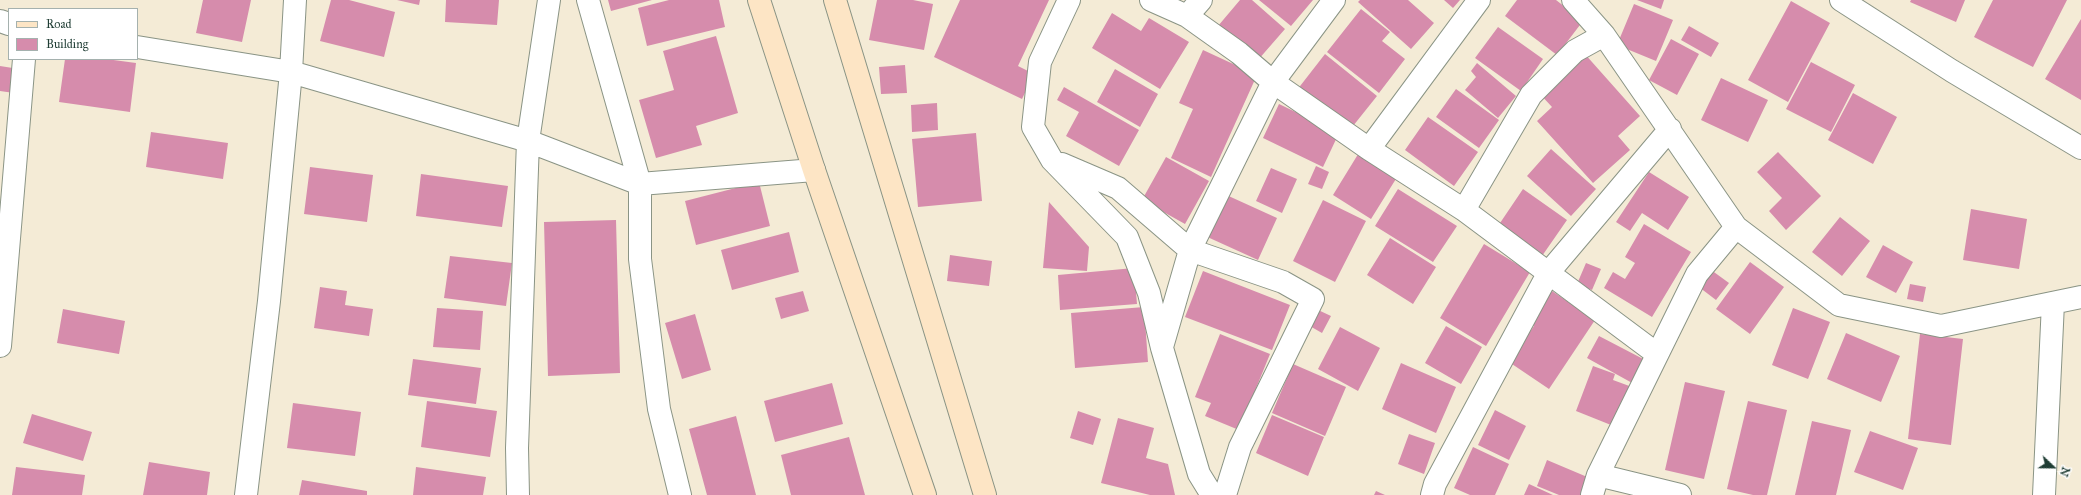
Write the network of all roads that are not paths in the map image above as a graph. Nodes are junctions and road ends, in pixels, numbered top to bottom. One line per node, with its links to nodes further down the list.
1 (295, 0): 16 (street)
2 (549, 0): 19 (street)
3 (588, 0): 24 (street)
4 (759, 0): 23 (main road)
5 (835, 0): 39 (main road)
6 (1069, 0): 22 (street)
7 (1151, 0): 12 (street)
8 (1334, 0): 17 (street)
9 (1479, 0): 21 (street)
10 (1573, 0): 13 (street)
11 (1841, 0): 20 (street)
12 (1194, 8): 17 (street)
13 (1604, 35): 18 (street); 25 (street)
14 (138, 47): 16 (street)
15 (24, 60): 31 (street)
16 (291, 72): 19 (street); 35 (street)
17 (1273, 82): 21 (street); 27 (street)
18 (1670, 129): 26 (street); 28 (street)
19 (528, 141): 24 (street); 36 (street)
20 (2081, 148)
21 (1369, 149): 25 (street)
22 (1052, 160): 27 (street); 32 (street)
23 (814, 170): 24 (street); 38 (main road)
24 (640, 184): 37 (street)
25 (1464, 210): 28 (street)
26 (1736, 227): 30 (street); 33 (street)
27 (1190, 250): 32 (street); 41 (street)
28 (1550, 272): 33 (street); 42 (street)
29 (2081, 297): 30 (street)
30 (2053, 303): 44 (street)
31 (0, 346)
32 (1162, 348): 40 (street)
33 (1657, 354): 34 (street)
34 (1595, 485): 43 (street)
35 (246, 495)
36 (518, 495)
37 (680, 495)
38 (925, 495)
39 (985, 495)
40 (1212, 495)
41 (1225, 495)
42 (1432, 495)
43 (1679, 495)
44 (2044, 495)

